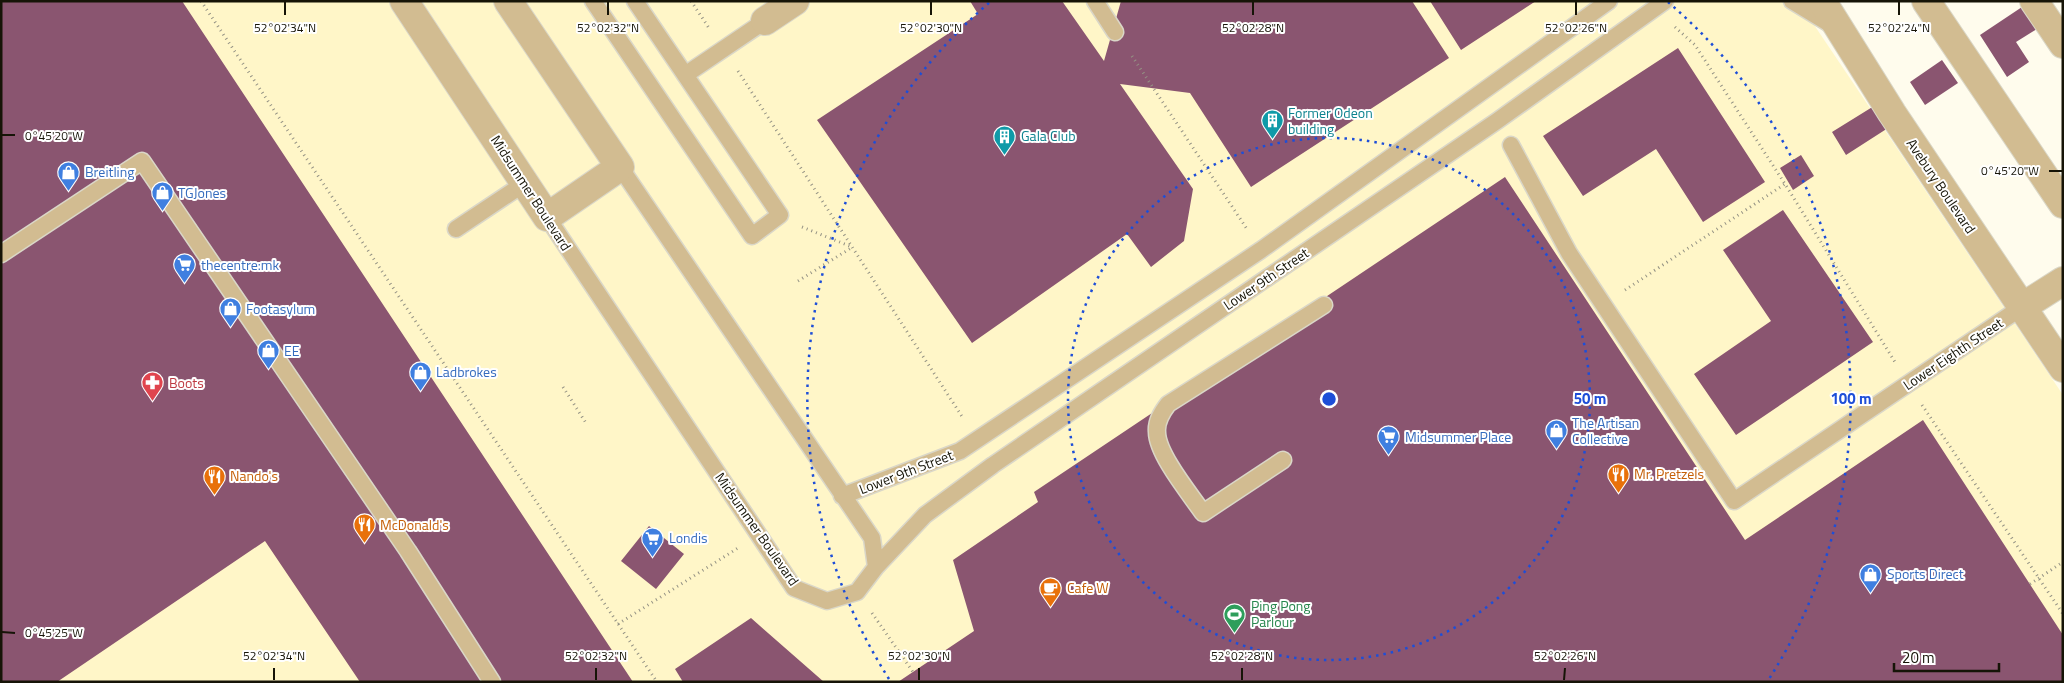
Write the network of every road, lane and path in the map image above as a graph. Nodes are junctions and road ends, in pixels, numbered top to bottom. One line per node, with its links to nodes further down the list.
1 (201, 1): 53 (path)
2 (404, 1): 25 (street, Midsummer Boulevard)
3 (508, 1): 24 (street)
4 (593, 1): 28 (lane)
5 (635, 1): 22 (lane)
6 (691, 1): 20 (path)
7 (795, 1): 15 (street)
8 (1095, 1): 17 (lane)
9 (1609, 1): 32 (lane, Lower 9th Street)
10 (1665, 1): 48 (lane, Lower 9th Street)
11 (1792, 1): 16 (lane)
12 (1822, 1): 16 (street, Avebury Boulevard)
13 (1926, 1): 27 (street)
14 (2034, 1): 18 (street)
15 (765, 21): 20 (lane)
16 (1839, 30): 38 (street, Avebury Boulevard)
17 (1115, 32)
18 (2063, 44)
19 (1695, 45): 26 (path)
20 (724, 49): 22 (lane); 31 (path)
21 (1132, 56): 32 (path)
22 (685, 75): 28 (lane)
23 (1511, 145): 36 (lane)
24 (620, 167): 29 (street); 45 (lane)
25 (525, 183): 29 (street, Midsummer Boulevard); 30 (lane)
26 (1785, 184): 36 (path); 40 (path)
27 (2063, 204)
28 (780, 215): 31 (path)
29 (547, 217): 46 (lane, Midsummer Boulevard)
30 (456, 229)
31 (852, 247): 34 (path); 43 (path)
32 (1261, 250): 43 (lane, Lower 9th Street)
33 (1, 254): 55 (lane)
34 (798, 280)
35 (2063, 281): 38 (street)
36 (1604, 304): 40 (lane, Lower Eighth Street)
37 (1324, 305): 44 (lane)
38 (2022, 307): 39 (street, Avebury Boulevard); 40 (lane, Lower Eighth Street)
39 (2063, 368)
40 (1908, 384): 49 (path)
41 (562, 387): 42 (path)
42 (586, 423)
43 (978, 439): 45 (lane, Lower 9th Street)
44 (1283, 460)
45 (842, 496): 48 (lane)
46 (759, 534): 51 (lane, Midsummer Boulevard); 53 (path)
47 (2063, 562): 49 (path)
48 (876, 567): 51 (lane)
49 (2039, 578): 50 (path); 52 (path)
50 (2030, 584)
51 (857, 592): 54 (path)
52 (2063, 614)
53 (618, 624): 56 (path)
54 (913, 672)
55 (492, 682)
56 (657, 682)

